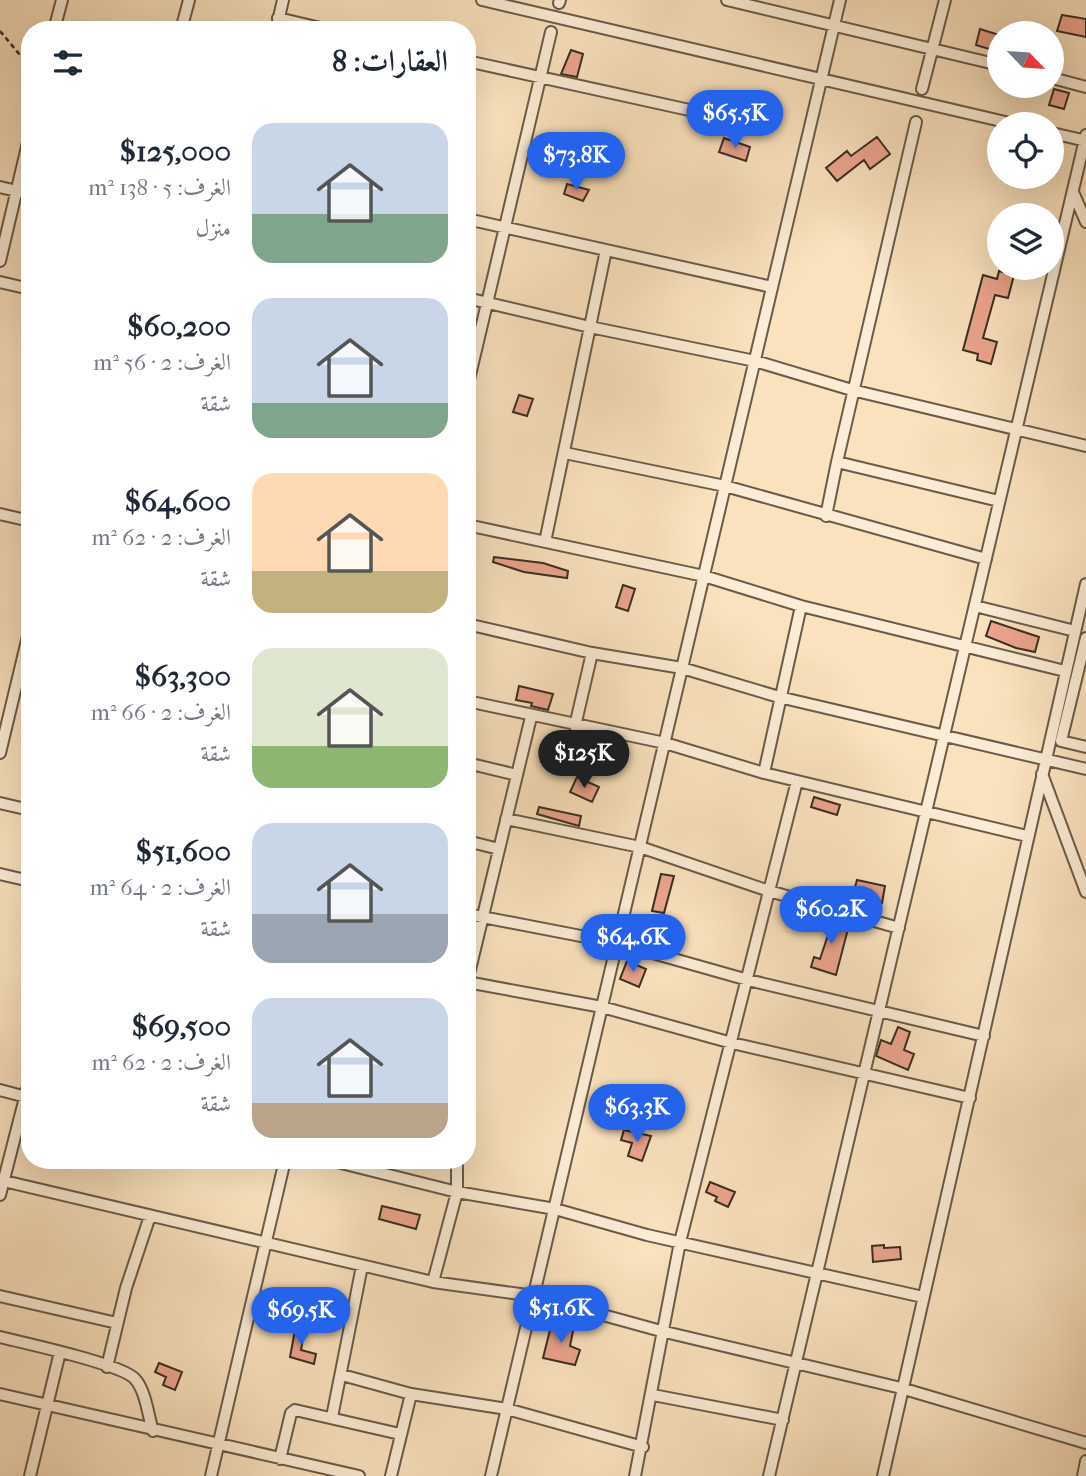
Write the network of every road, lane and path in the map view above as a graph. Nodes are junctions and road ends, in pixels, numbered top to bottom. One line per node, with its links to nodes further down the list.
1 (62, 0): 8 (street)
2 (189, 0): 9 (street)
3 (283, 0): 10 (street)
4 (482, 0): 19 (street)
5 (730, 0): 11 (street)
6 (840, 0): 11 (street)
7 (945, 0): 14 (street)
8 (56, 21)
9 (183, 21)
10 (278, 21)
11 (834, 25): 14 (street); 19 (street)
12 (0, 31): 15 (path)
13 (551, 32): 18 (street)
14 (934, 48): 16 (street); 22 (street)
15 (21, 56)
16 (987, 62)
17 (476, 63): 18 (street)
18 (541, 77): 23 (street); 35 (street)
19 (821, 79): 24 (street); 40 (street)
20 (1064, 81): 21 (street)
21 (1086, 87)
22 (922, 89)
23 (712, 115)
24 (987, 118)
25 (916, 122): 46 (street)
26 (1064, 135): 27 (street)
27 (1086, 139): 32 (street)
28 (21, 173): 30 (street)
29 (0, 187): 30 (street)
30 (17, 191): 31 (street); 37 (street)
31 (21, 192)
32 (1073, 192): 34 (street); 47 (street)
33 (476, 221): 35 (street)
34 (1086, 222)
35 (506, 226): 36 (street); 42 (street)
36 (606, 250): 40 (street); 43 (street)
37 (0, 260)
38 (0, 282): 39 (street)
39 (21, 287)
40 (772, 287): 45 (street)
41 (476, 300): 42 (street)
42 (488, 303): 43 (street); 44 (street)
43 (590, 327): 45 (street); 49 (street)
44 (476, 352)
45 (755, 361): 46 (street); 51 (street)
46 (852, 390): 47 (street); 50 (street)
47 (1016, 429): 48 (street); 52 (street)
48 (1086, 446)
49 (565, 453): 51 (street); 57 (street)
50 (837, 462): 52 (street); 54 (street)
51 (725, 486): 54 (street); 59 (street)
52 (999, 500): 58 (street)
53 (0, 514): 55 (street)
54 (826, 516): 58 (street)
55 (21, 519)
56 (476, 526): 57 (street)
57 (545, 542): 59 (street)
58 (986, 559): 62 (street)
59 (704, 576): 61 (street); 69 (street)
60 (1086, 584): 64 (street)
61 (801, 606): 66 (street); 71 (street)
62 (975, 606): 64 (street); 66 (street)
63 (476, 626): 67 (street)
64 (1075, 631): 70 (street)
65 (1086, 638): 77 (street)
66 (966, 645): 70 (street); 75 (street)
67 (592, 653): 69 (street); 74 (street)
68 (21, 666): 78 (street)
69 (682, 668): 71 (street); 76 (street)
70 (1065, 671): 79 (street)
71 (779, 697): 75 (street); 83 (street)
72 (476, 703): 73 (street)
73 (531, 717): 74 (street); 84 (street)
74 (575, 726): 76 (street)
75 (944, 736): 79 (street); 88 (street)
76 (664, 743): 83 (street); 92 (street)
77 (1086, 747)
78 (0, 753)
79 (1044, 759): 81 (street); 82 (street)
80 (476, 765): 84 (street)
81 (1086, 769)
82 (1042, 772): 90 (street); 97 (street)
83 (764, 773): 85 (street)
84 (517, 775): 89 (street)
85 (797, 781): 88 (street); 96 (street)
86 (0, 803): 87 (street)
87 (21, 808)
88 (926, 812): 90 (street); 100 (street)
89 (506, 818): 92 (street); 93 (street)
90 (1027, 836): 107 (street)
91 (476, 843): 93 (street)
92 (640, 847): 96 (street); 101 (street)
93 (499, 849): 99 (street)
94 (0, 874): 95 (street)
95 (21, 879)
96 (769, 891): 100 (street); 103 (street)
97 (1086, 892)
98 (476, 916): 99 (street)
99 (483, 917): 101 (street); 102 (street)
100 (899, 929): 106 (street)
101 (617, 943): 103 (street); 105 (street)
102 (476, 945)
103 (747, 980): 106 (street); 108 (street)
104 (476, 984): 105 (street)
105 (602, 1007): 108 (street); 120 (street)
106 (879, 1011): 107 (street); 109 (street)
107 (984, 1036): 112 (street)
108 (732, 1043): 109 (street); 122 (street)
109 (864, 1073): 112 (street); 125 (street)
110 (0, 1090): 111 (street)
111 (21, 1096)
112 (970, 1098): 129 (street)
113 (21, 1120): 117 (street)
114 (283, 1169): 123 (street)
115 (365, 1169): 118 (street)
116 (457, 1169): 118 (street)
117 (2, 1181): 119 (street); 121 (street)
118 (457, 1192): 120 (street); 126 (street)
119 (0, 1195)
120 (555, 1209): 122 (street); 128 (street)
121 (150, 1216): 123 (street); 130 (street)
122 (680, 1242): 125 (street); 131 (street)
123 (266, 1244): 124 (street); 148 (street)
124 (362, 1266): 126 (street); 136 (street)
125 (817, 1273): 129 (street); 134 (street)
126 (433, 1282): 128 (street)
127 (0, 1296): 130 (street)
128 (534, 1296): 131 (street); 142 (street)
129 (923, 1297): 137 (street)
130 (117, 1323): 135 (street)
131 (661, 1331): 134 (street); 140 (street)
132 (0, 1337): 133 (street)
133 (60, 1352): 135 (street); 141 (street)
134 (796, 1364): 137 (street); 144 (street)
135 (107, 1367): 145 (street)
136 (342, 1376): 139 (street); 143 (street)
137 (901, 1388): 147 (street); 159 (street)
138 (0, 1394): 141 (street)
139 (411, 1394): 142 (street); 146 (street)
140 (653, 1395): 144 (street); 149 (street)
141 (47, 1406): 145 (street); 152 (street)
142 (507, 1409): 149 (street); 156 (street)
143 (332, 1417): 146 (street); 150 (street)
144 (783, 1420): 158 (street)
145 (153, 1431): 148 (street)
146 (401, 1434): 155 (street)
147 (1086, 1443)
148 (218, 1446): 150 (street); 153 (street)
149 (643, 1447): 157 (street)
150 (280, 1459): 154 (street)
151 (1086, 1461): 160 (street)
152 (30, 1476)
153 (211, 1476)
154 (359, 1476)
155 (391, 1476)
156 (491, 1476)
157 (635, 1476)
158 (769, 1476)
159 (883, 1476)
160 (1083, 1476)

